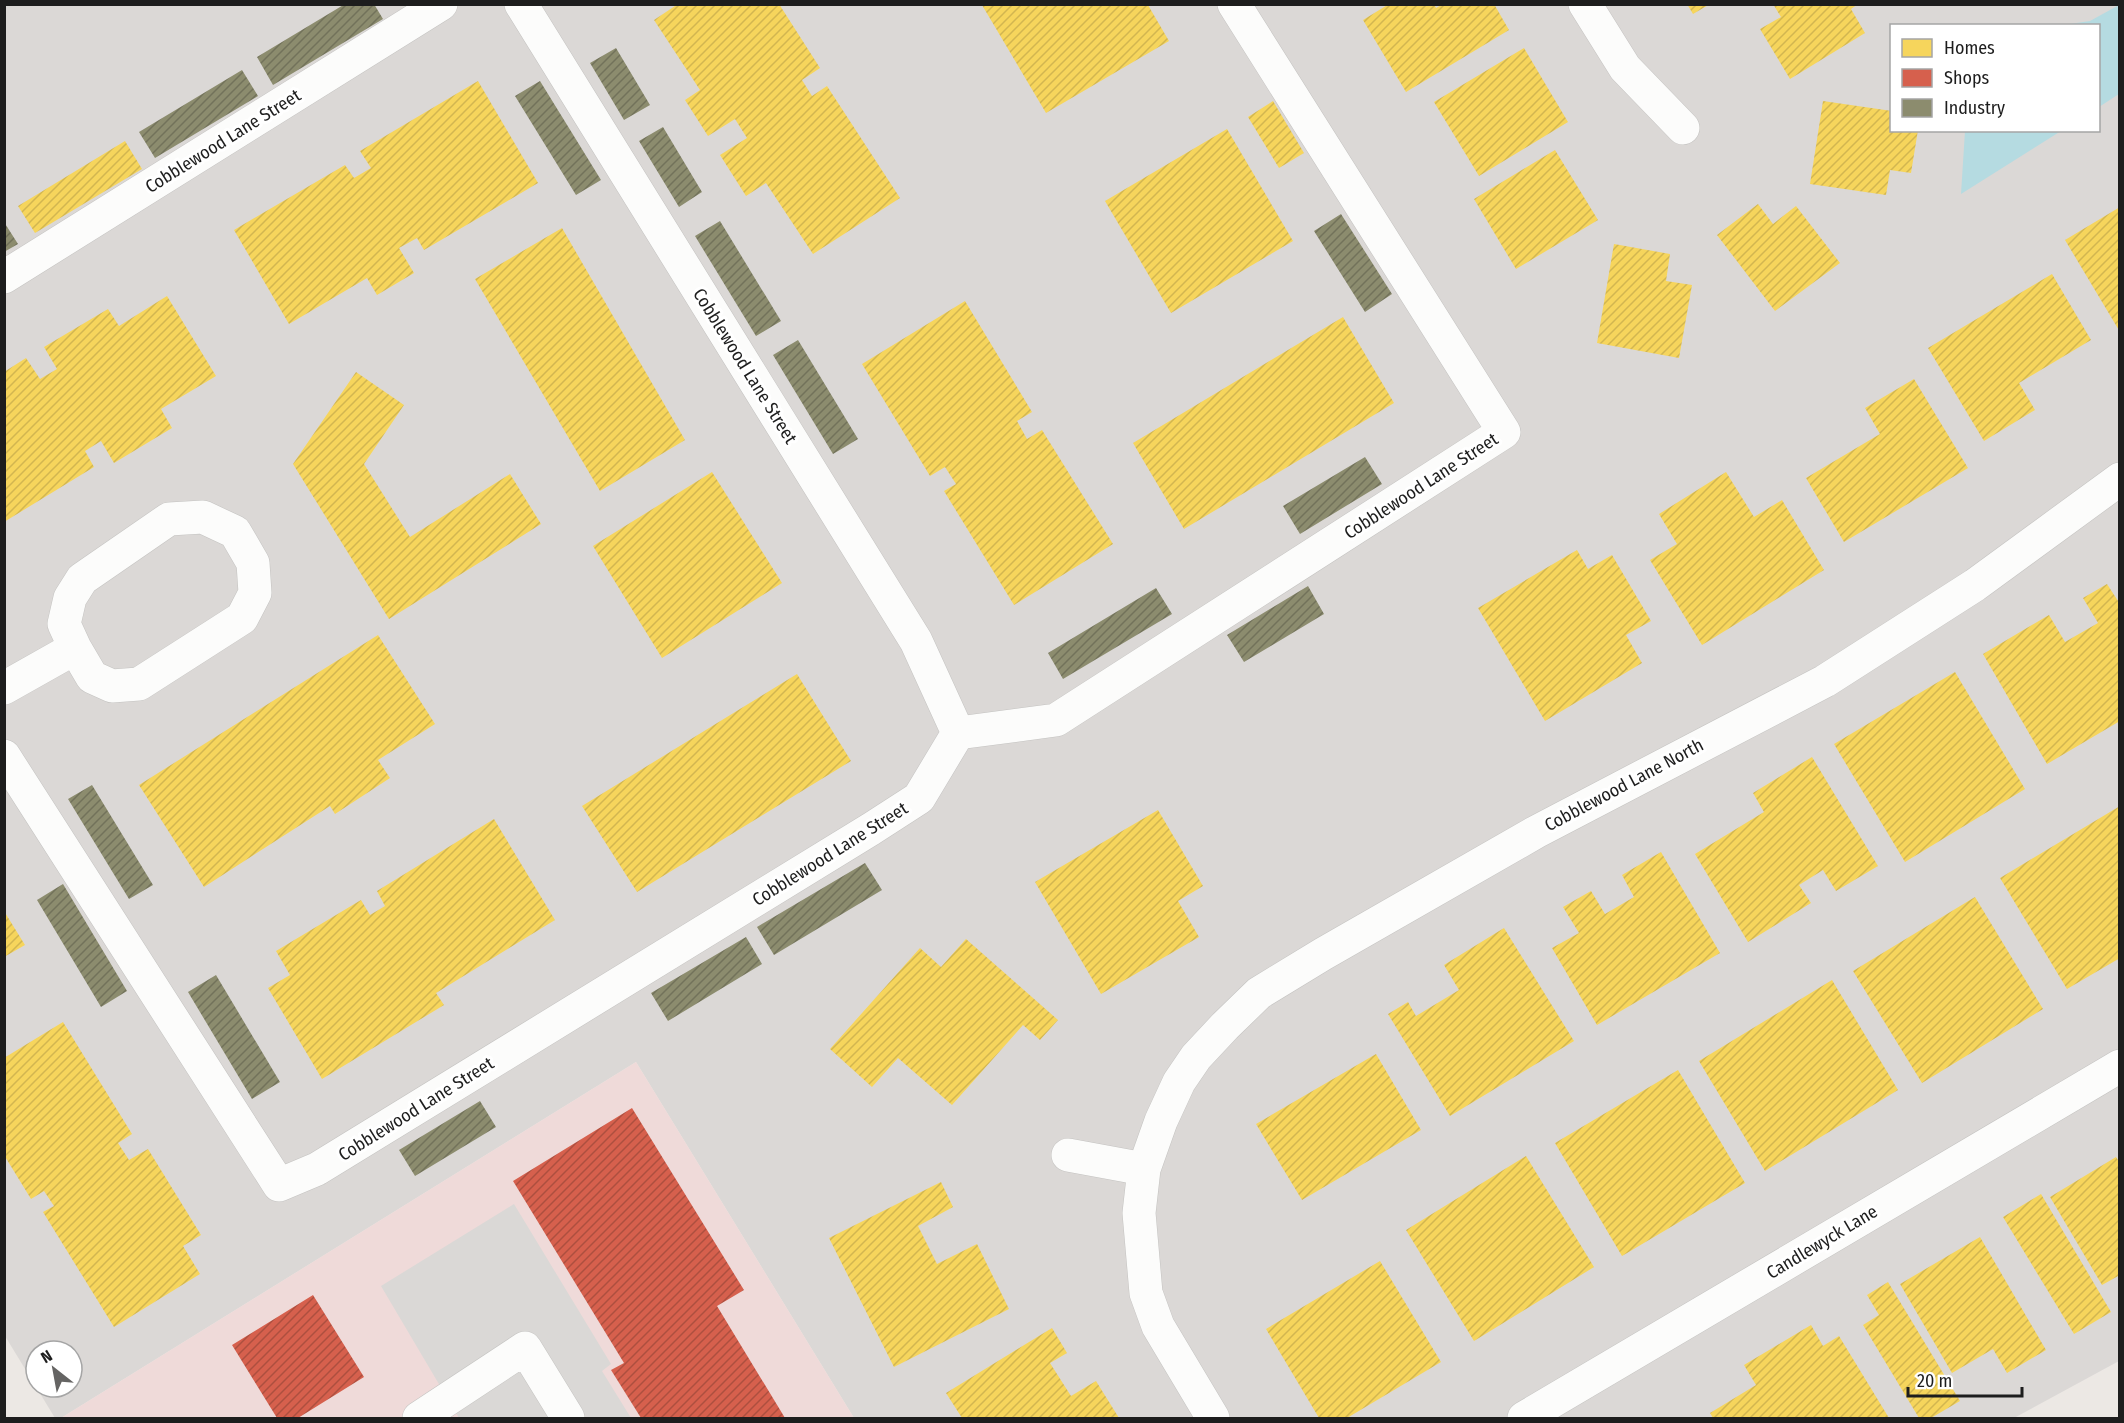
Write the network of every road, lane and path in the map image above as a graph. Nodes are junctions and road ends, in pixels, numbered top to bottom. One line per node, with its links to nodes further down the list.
1 (441, 4): 6 (street, Cobblewood Lane Street)
2 (521, 4): 10 (street, Cobblewood Lane Street)
3 (1234, 4): 10 (street, Cobblewood Lane Street)
4 (1585, 4): 5 (street)
5 (1683, 128)
6 (4, 278)
7 (2120, 479): 14 (street, Cobblewood Lane North)
8 (75, 648): 8 (street); 9 (street)
9 (4, 688)
10 (958, 733): 11 (street, Cobblewood Lane Street)
11 (4, 756)
12 (2120, 1066): 18 (street, Candlewyck Lane)
13 (1068, 1155): 14 (street)
14 (1144, 1169): 17 (street, Cobblewood Lane North)
15 (419, 1419): 16 (street)
16 (568, 1419)
17 (1214, 1419)
18 (1524, 1419)

